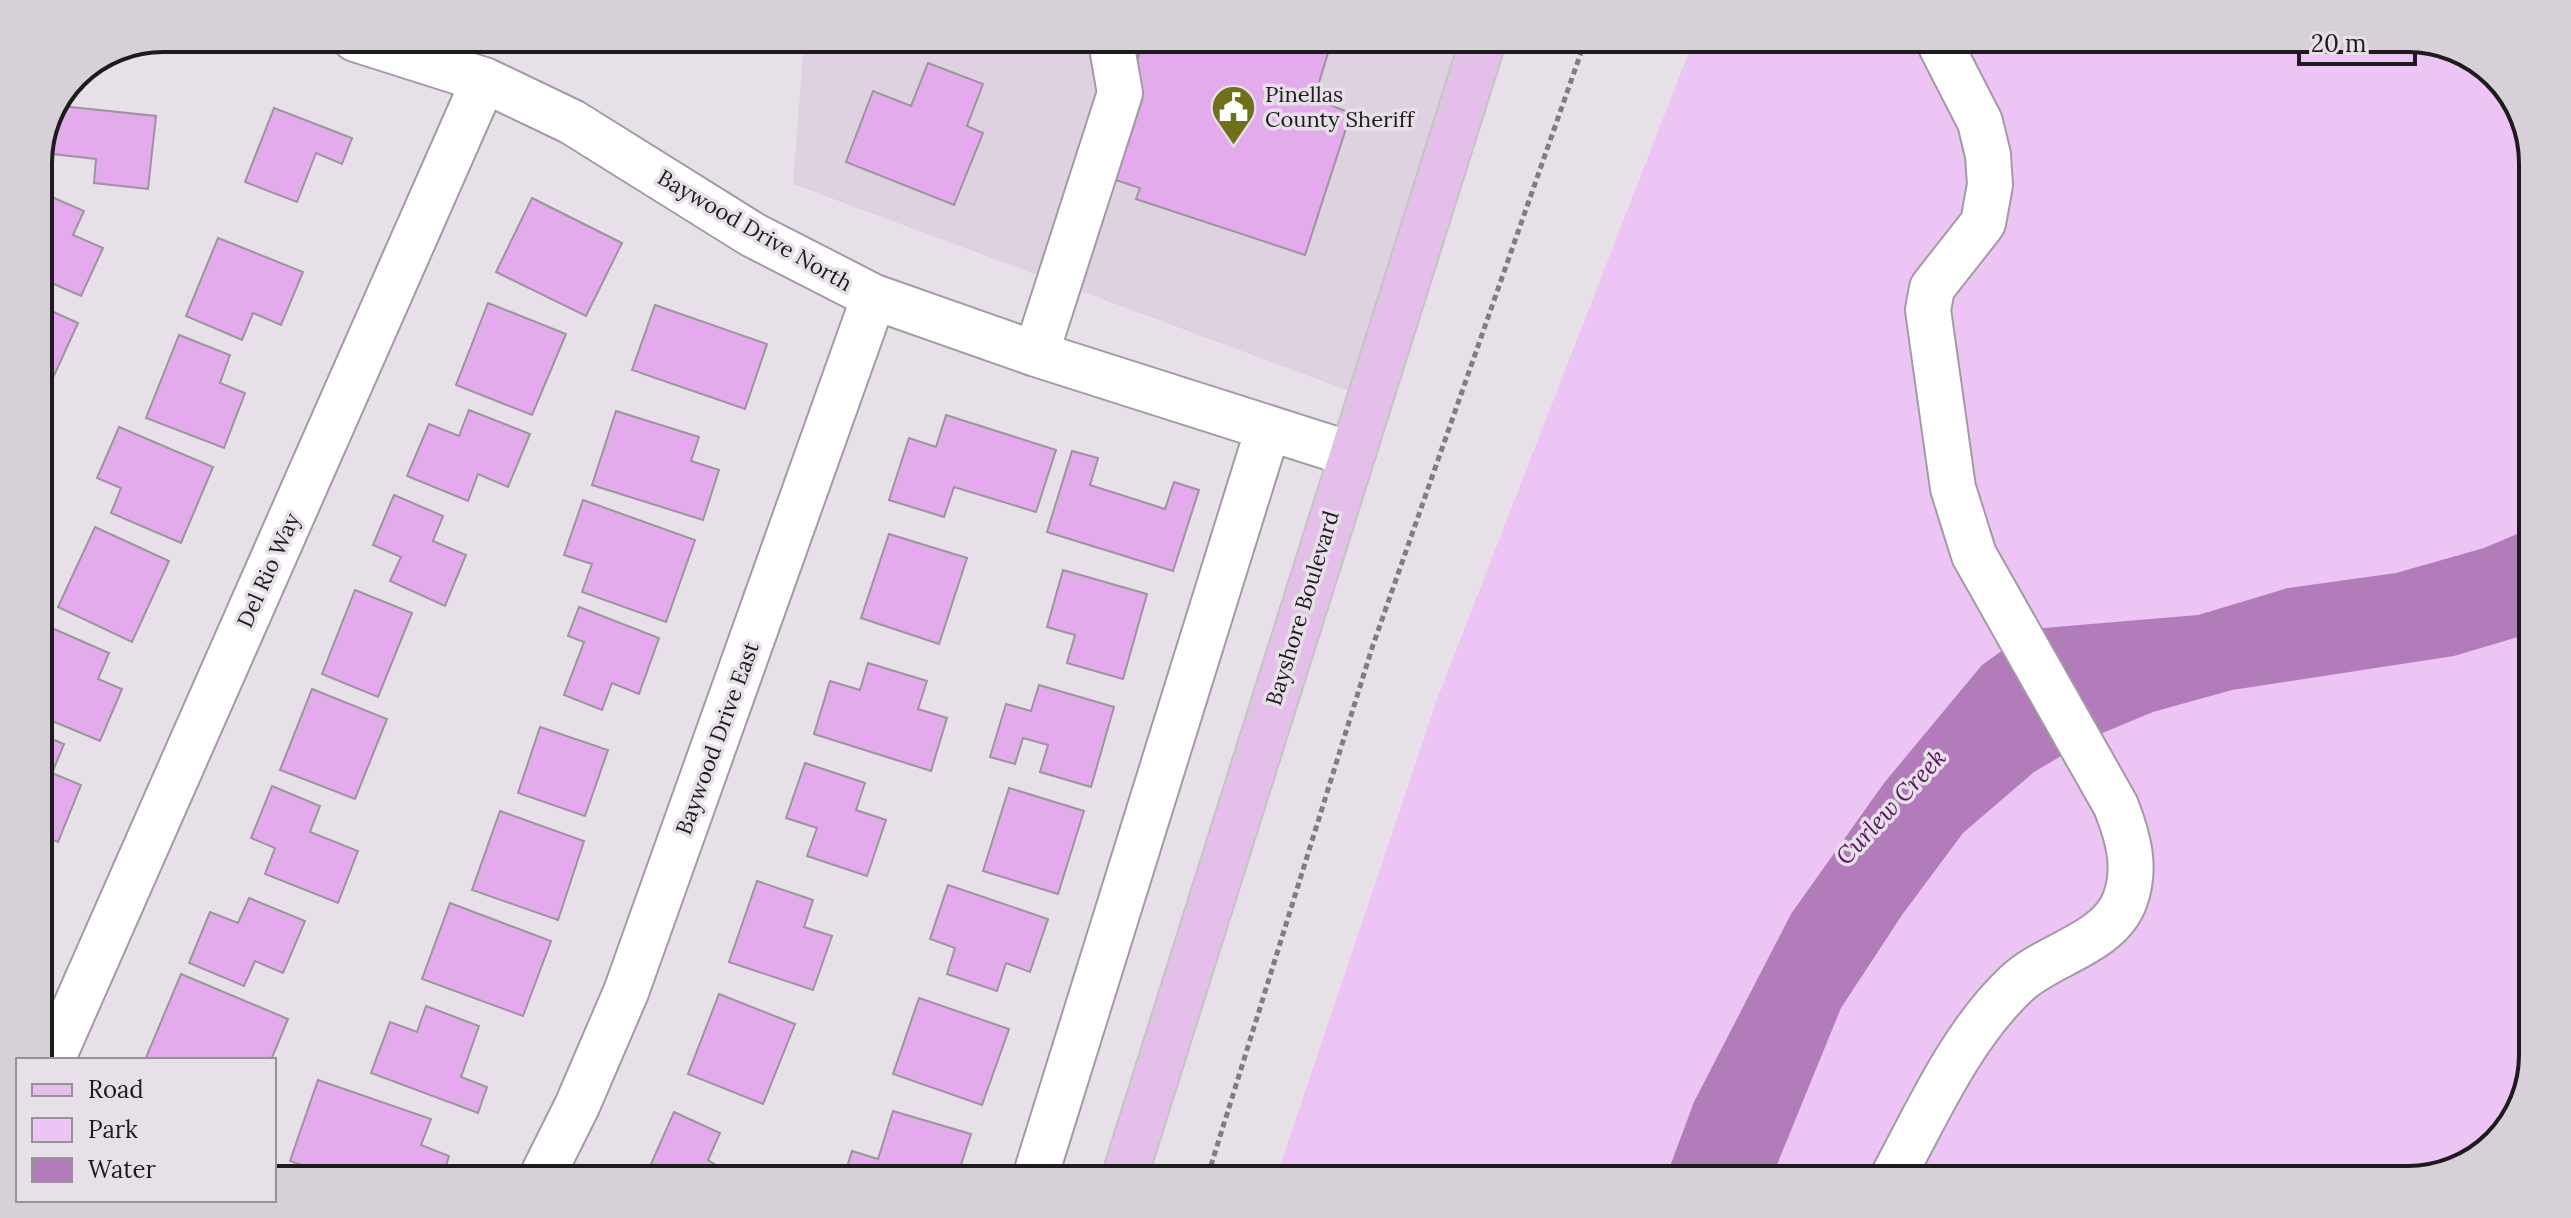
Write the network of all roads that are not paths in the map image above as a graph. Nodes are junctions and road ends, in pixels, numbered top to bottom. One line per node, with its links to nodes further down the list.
1 (396, 52): 5 (street, Baywood Drive North)
2 (1113, 52): 7 (street)
3 (1479, 52): 9 (main road, Bayshore Boulevard)
4 (1944, 52): 14 (street)
5 (484, 80): 6 (street, Baywood Drive North); 10 (street, Del Rio Way)
6 (874, 297): 7 (street, Baywood Drive North); 11 (street, Baywood Drive East)
7 (1036, 354): 8 (street, Baywood Drive North)
8 (1268, 429): 9 (street, Baywood Drive North); 12 (street)
9 (1350, 454): 13 (main road, Bayshore Boulevard)
10 (53, 1058)
11 (547, 1166)
12 (1038, 1166)
13 (1128, 1166)
14 (1899, 1166)

